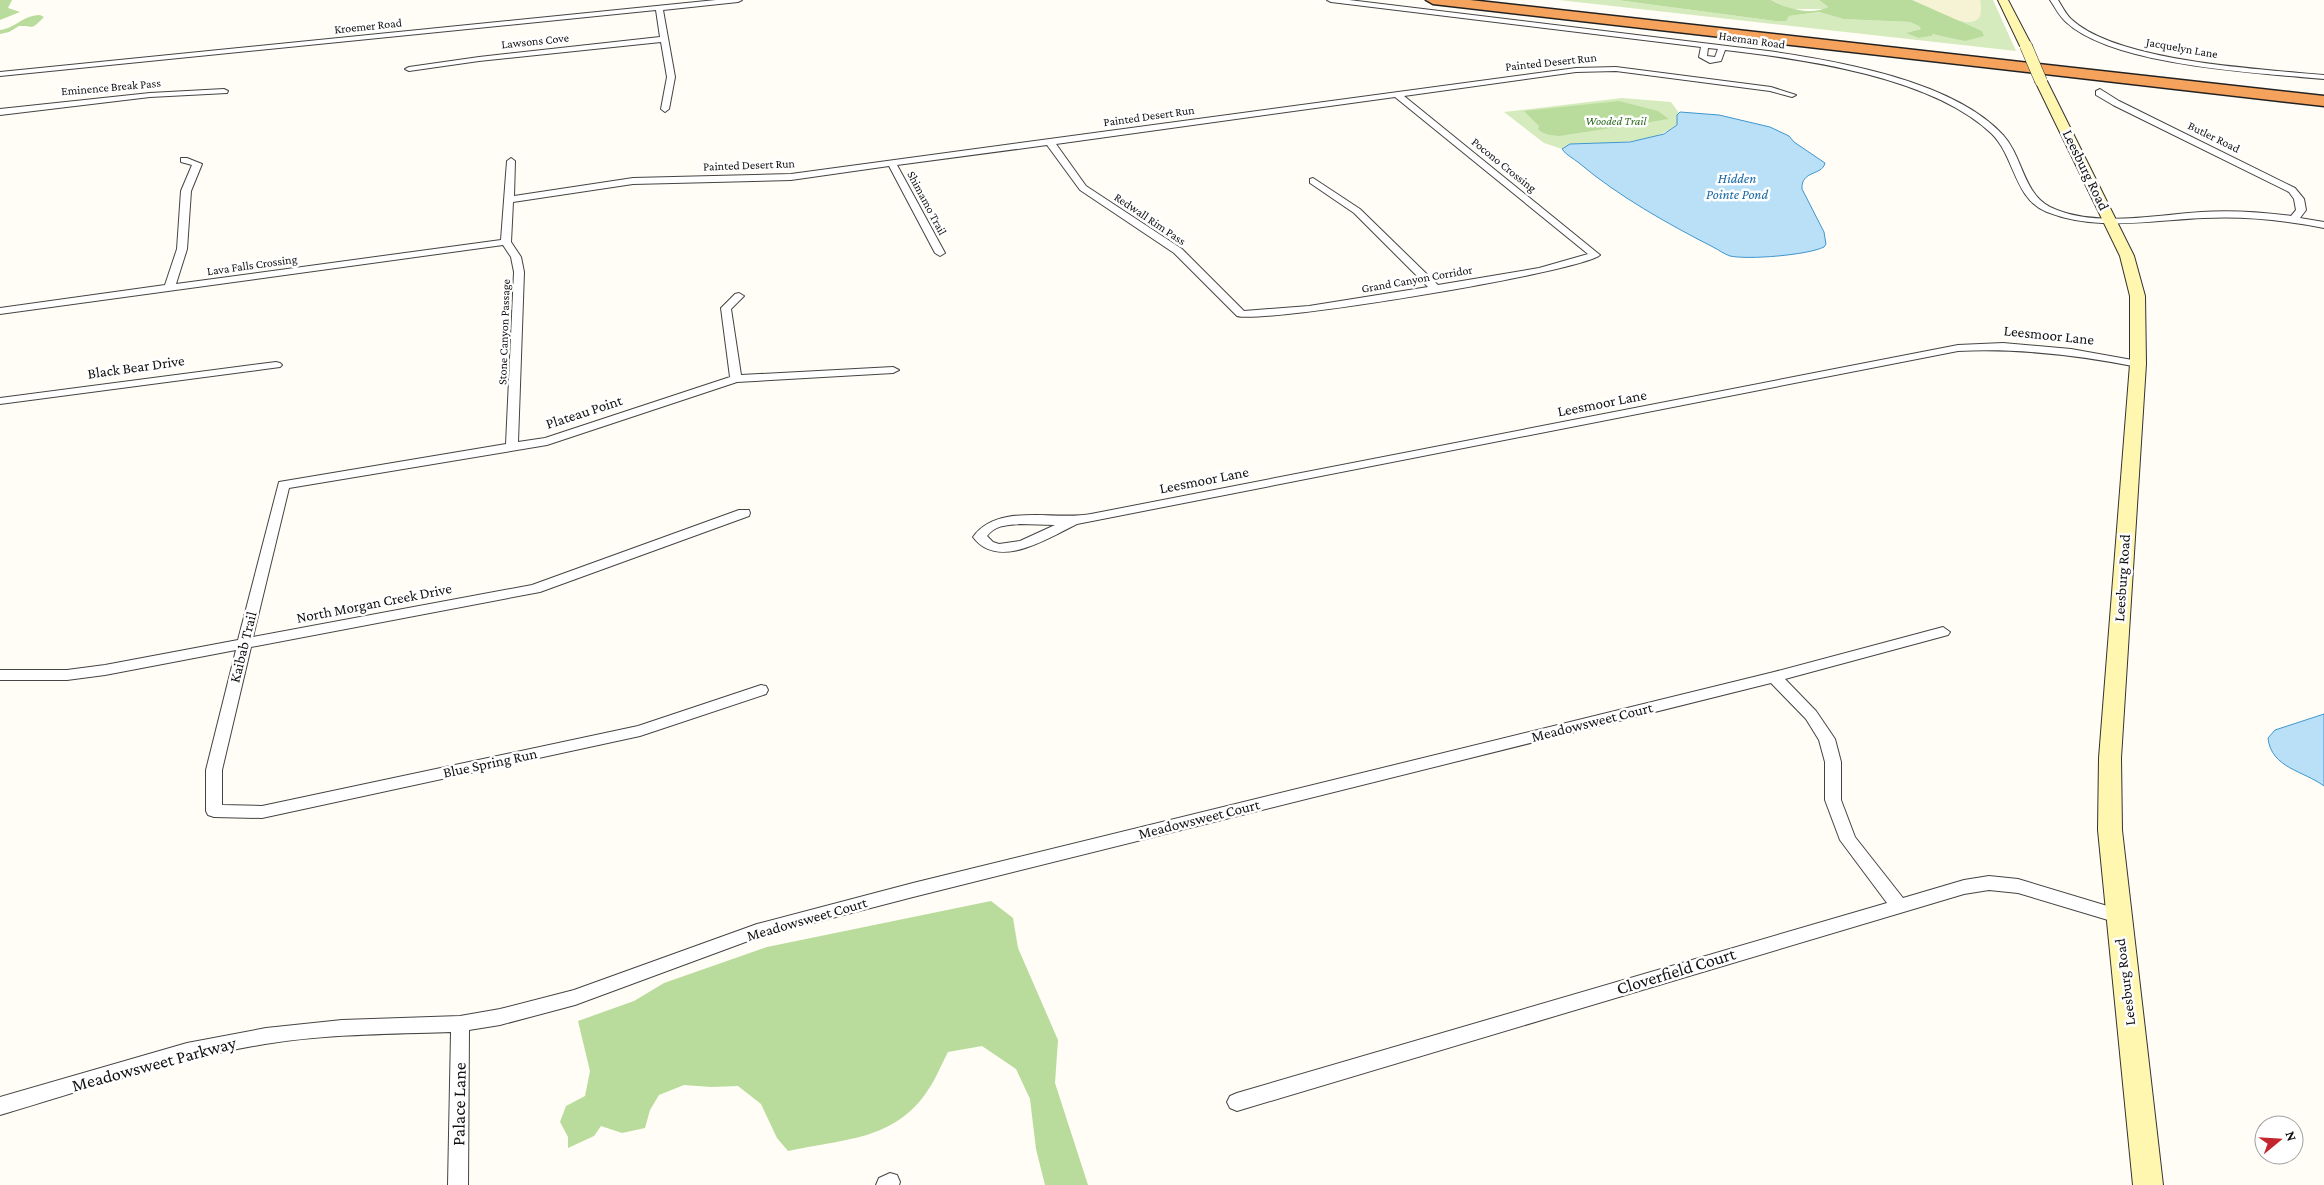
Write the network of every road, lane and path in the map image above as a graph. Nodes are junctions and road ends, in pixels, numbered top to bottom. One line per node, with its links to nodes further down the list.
1 (738, 0): 7 (street, Kroemer Road)
2 (1331, 0): 9 (street, Haeman Road)
3 (1433, 0): 21 (highway)
4 (1516, 0): 18 (highway)
5 (2003, 0): 31 (main road, Leesburg Road, bridge)
6 (2054, 0): 14 (street, Jacquelyn Lane)
7 (659, 8): 8 (street); 13 (street, Kroemer Road)
8 (665, 39): 12 (street, Lawsons Cove); 22 (street)
9 (1705, 45): 10 (street, Haeman Road); 11 (street)
10 (1722, 47): 11 (street); 31 (street, Haeman Road)
11 (1710, 60): 15 (street)
12 (409, 70)
13 (0, 74)
14 (2324, 78)
15 (1705, 80): 19 (street, Painted Desert Run); 20 (street, Painted Desert Run)
16 (224, 91): 23 (street, Eminence Break Pass)
17 (2100, 91): 30 (street, Butler Road)
18 (2324, 91)
19 (1398, 95): 24 (street, Painted Desert Run); 35 (street, Pocono Crossing)
20 (1792, 96)
21 (2324, 101)
22 (665, 109)
23 (0, 112)
24 (1050, 142): 27 (street, Painted Desert Run); 40 (street, Redwall Rim Pass)
25 (184, 160): 37 (street)
26 (511, 161): 29 (street)
27 (892, 164): 29 (street, Painted Desert Run); 34 (street, Shimamo Trail)
28 (1313, 181): 36 (street)
29 (508, 200): 33 (street)
30 (2295, 218): 31 (street); 32 (street)
31 (2111, 221): 41 (main road, Leesburg Road)
32 (2324, 225)
33 (506, 242): 37 (street, Lava Falls Crossing); 46 (street, Stone Canyon Passage)
34 (940, 253)
35 (1595, 255): 36 (street, Grand Canyon Corridor)
36 (1435, 288): 40 (street, Grand Canyon Corridor)
37 (169, 289): 39 (street, Lava Falls Crossing)
38 (739, 296): 44 (street)
39 (0, 311)
40 (1241, 314)
41 (2138, 364): 49 (street, Leesmoor Lane); 57 (main road, Leesburg Road)
42 (276, 365): 45 (street, Black Bear Drive)
43 (893, 370): 44 (street, Plateau Point)
44 (736, 379): 46 (street, Plateau Point)
45 (0, 402)
46 (512, 448): 47 (street, Plateau Point)
47 (283, 485): 51 (street, Kaibab Trail)
48 (744, 513): 51 (street, North Morgan Creek Drive)
49 (1073, 521): 49 (street, Leesmoor Lane)
50 (1943, 632): 53 (street, Meadowsweet Court)
51 (243, 644): 52 (street, North Morgan Creek Drive); 55 (street, Kaibab Trail)
52 (0, 675)
53 (1774, 677): 56 (street); 58 (street, Meadowsweet Court)
54 (761, 690): 55 (street, Blue Spring Run)
55 (214, 811)
56 (1898, 905): 57 (street, Cloverfield Court); 59 (street, Cloverfield Court)
57 (2118, 916): 62 (main road, Leesburg Road)
58 (460, 1024): 60 (street, Meadowsweet Parkway); 61 (street, Palace Lane)
59 (1237, 1102)
60 (0, 1106)
61 (458, 1185)
62 (2148, 1185)

